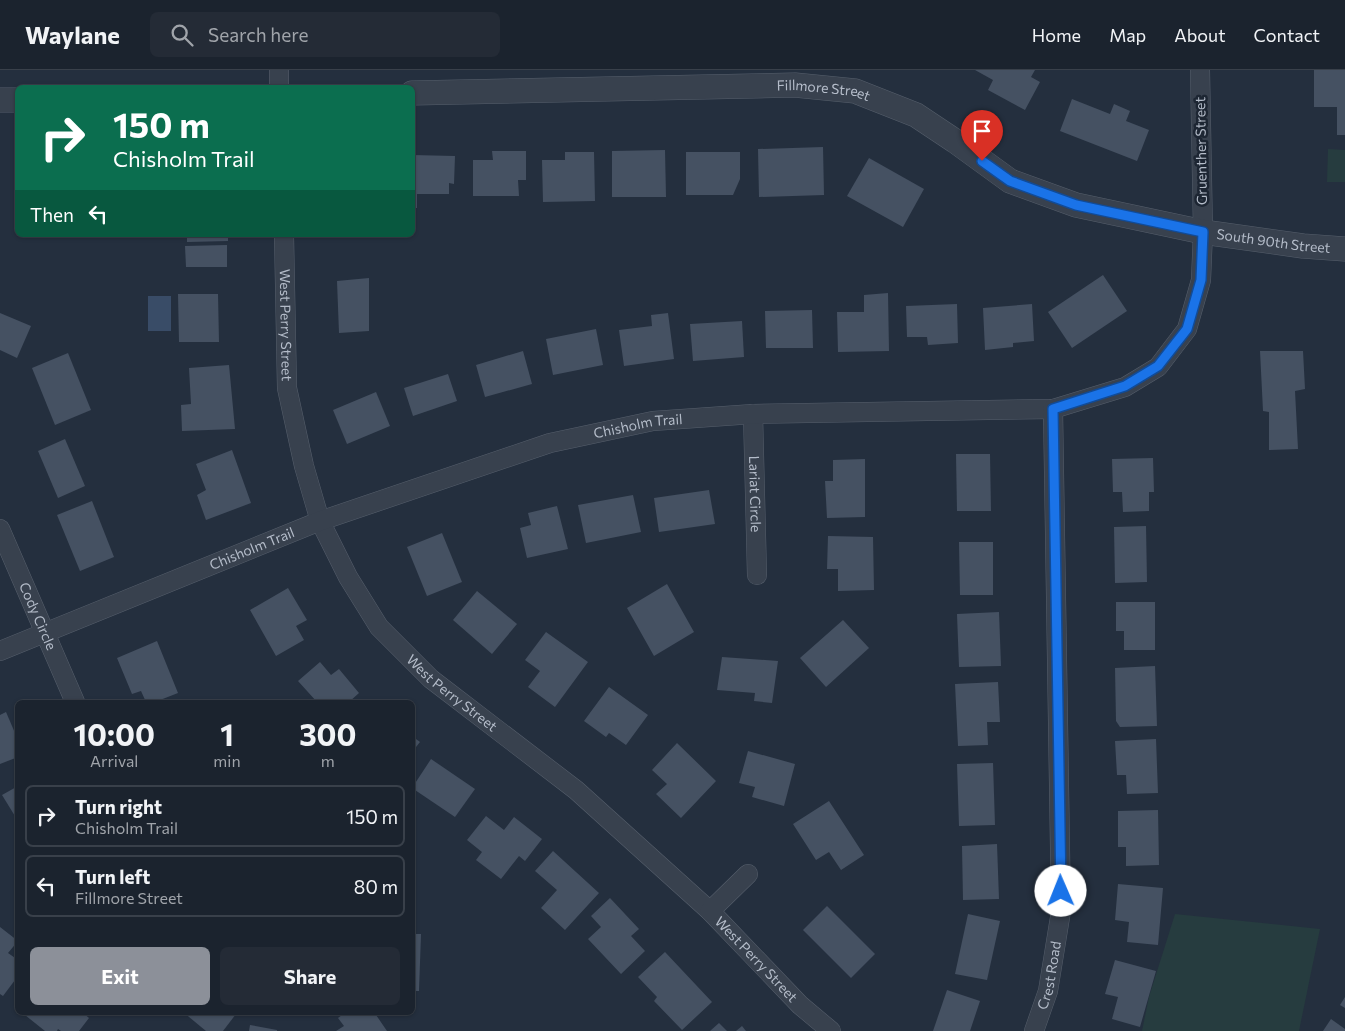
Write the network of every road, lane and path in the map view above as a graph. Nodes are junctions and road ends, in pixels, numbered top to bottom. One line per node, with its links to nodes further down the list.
1 (279, 70): 3 (street)
2 (1200, 70): 7 (street, Gruenther Street)
3 (279, 85)
4 (415, 93): 7 (street, Fillmore Street)
5 (0, 100): 6 (street)
6 (15, 100)
7 (1203, 232): 9 (street, South 90th Street); 10 (street, Chisholm Trail)
8 (284, 237): 12 (street, West Perry Street)
9 (1345, 248)
10 (1053, 409): 11 (street, Chisholm Trail); 21 (street, Crest Road)
11 (754, 414): 12 (street, Chisholm Trail); 14 (street, Lariat Circle)
12 (320, 521): 15 (street, Chisholm Trail); 19 (street, West Perry Street)
13 (0, 529): 15 (street, Cody Circle)
14 (757, 575)
15 (44, 634): 16 (street, Chisholm Trail); 17 (street, Cody Circle)
16 (0, 651)
17 (74, 700)
18 (748, 874): 19 (street)
19 (710, 911): 20 (street, West Perry Street)
20 (831, 1031)
21 (1034, 1031)

